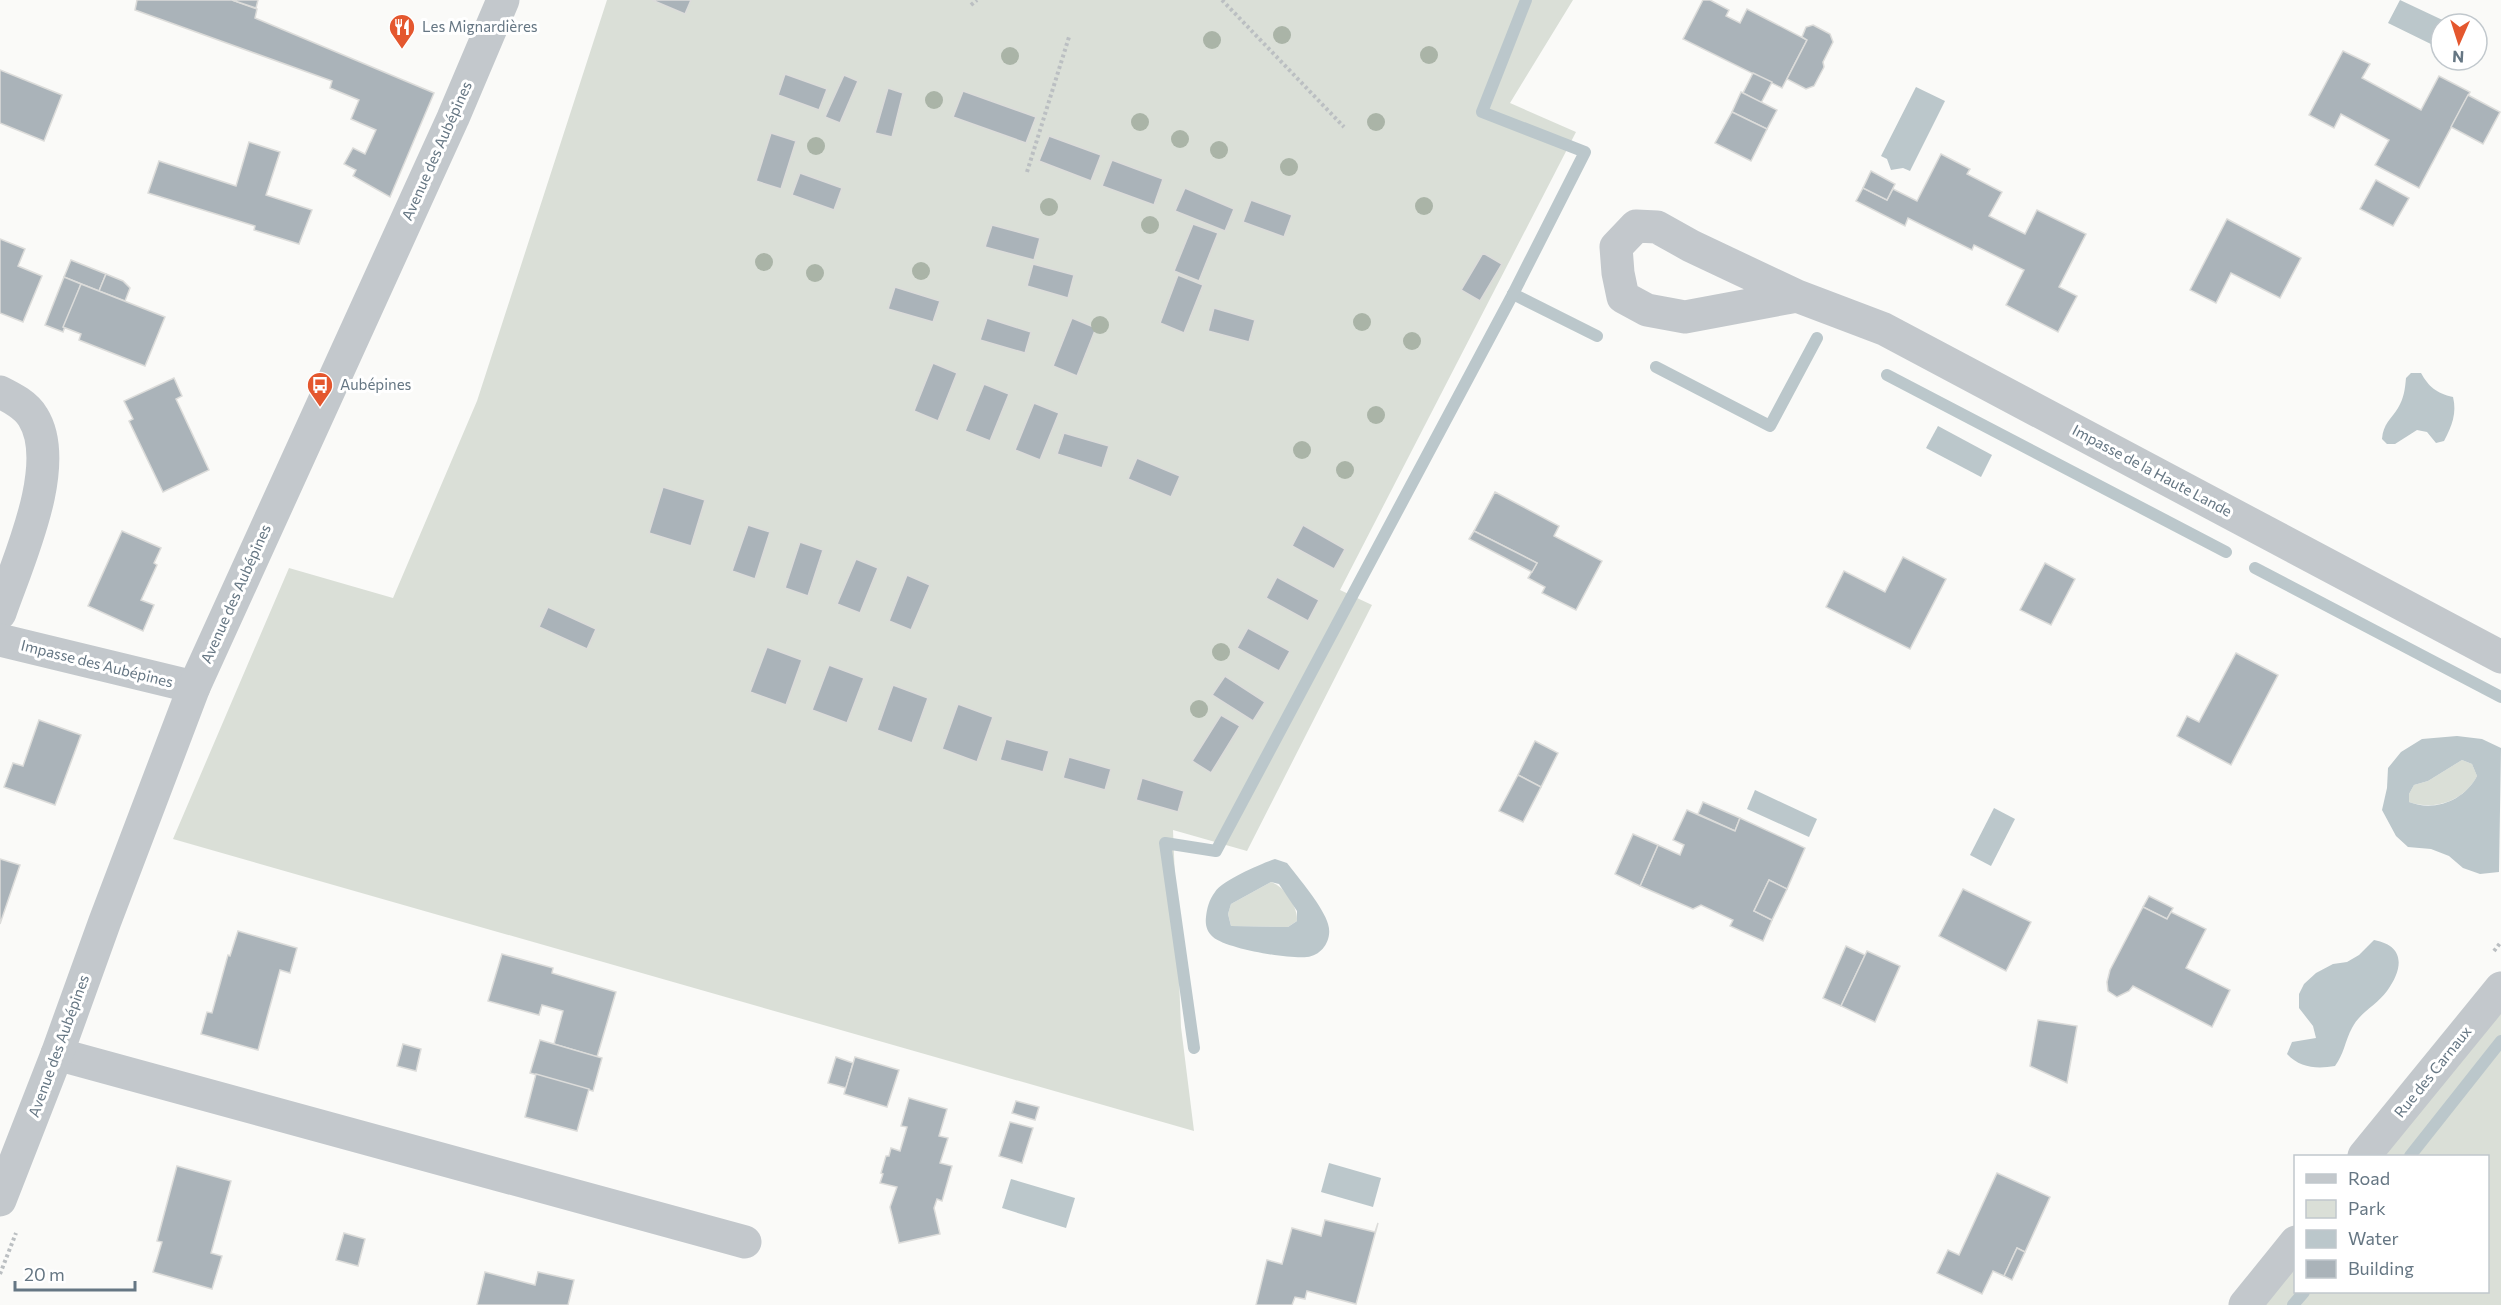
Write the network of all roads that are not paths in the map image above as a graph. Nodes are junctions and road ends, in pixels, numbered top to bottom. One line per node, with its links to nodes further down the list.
1 (503, 0): 7 (street, Avenue des Aubépines)
2 (1797, 297): 2 (street, Impasse de la Haute Lande); 6 (street, Impasse de la Haute Lande)
3 (0, 392): 4 (street)
4 (0, 613)
5 (0, 640): 7 (street, Impasse des Aubépines)
6 (2501, 657)
7 (194, 687): 9 (street, Avenue des Aubépines)
8 (2501, 988): 10 (street, Rue des Carnaux)
9 (57, 1054): 11 (street, Avenue des Aubépines); 12 (street)
10 (2365, 1155)
11 (0, 1200)
12 (745, 1242)
13 (2294, 1243): 14 (street)
14 (2244, 1305)

